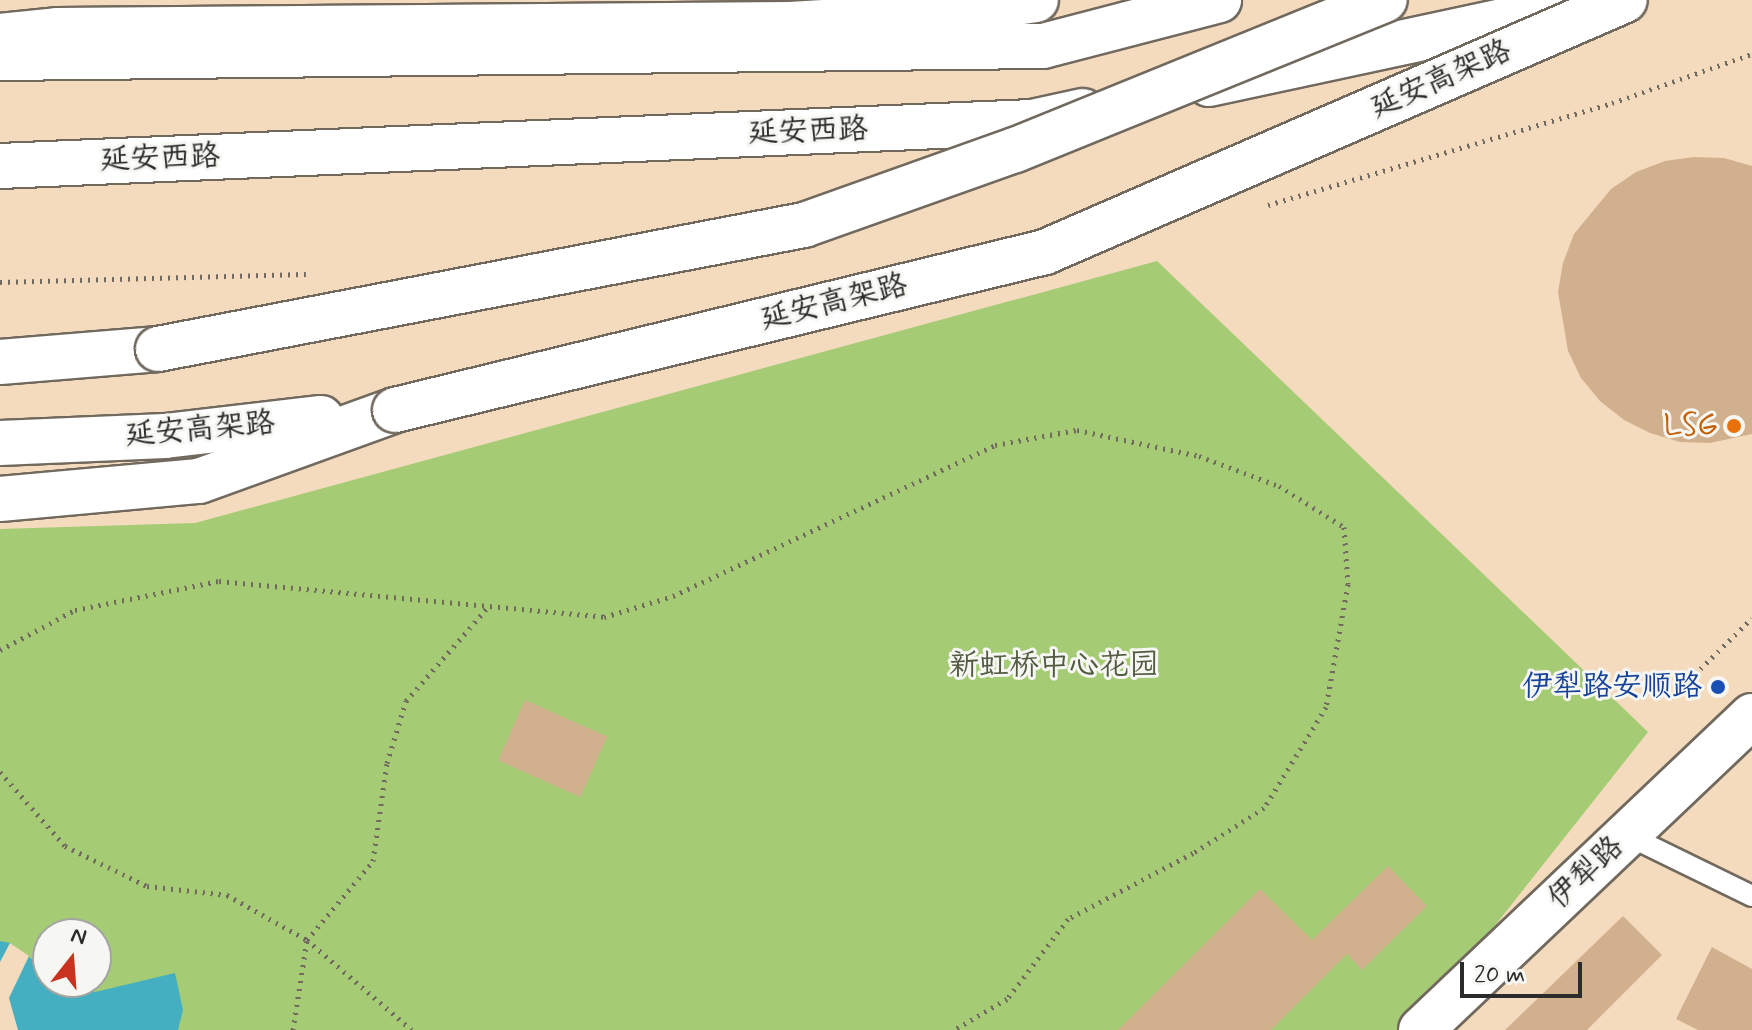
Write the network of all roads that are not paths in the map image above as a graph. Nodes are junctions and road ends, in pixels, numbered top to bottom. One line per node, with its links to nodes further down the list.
1 (1036, 0): 7 (main road)
2 (1219, 0): 9 (main road)
3 (1385, 0): 11 (main road, bridge)
4 (1487, 0): 8 (main road)
5 (1603, 0): 8 (main road, 延安西路)
6 (1625, 0): 12 (main road, 延安高架路, bridge)
7 (0, 36)
8 (1412, 40): 10 (main road, 延安西路)
9 (0, 58)
10 (0, 166)
11 (0, 362)
12 (395, 410): 13 (main road, 延安高架路); 14 (main road)
13 (0, 443)
14 (0, 499)
15 (1752, 716): 16 (main road, 伊犁路)
16 (1627, 835): 17 (lane); 18 (main road, 伊犁路)
17 (1752, 896)
18 (1421, 1030)

